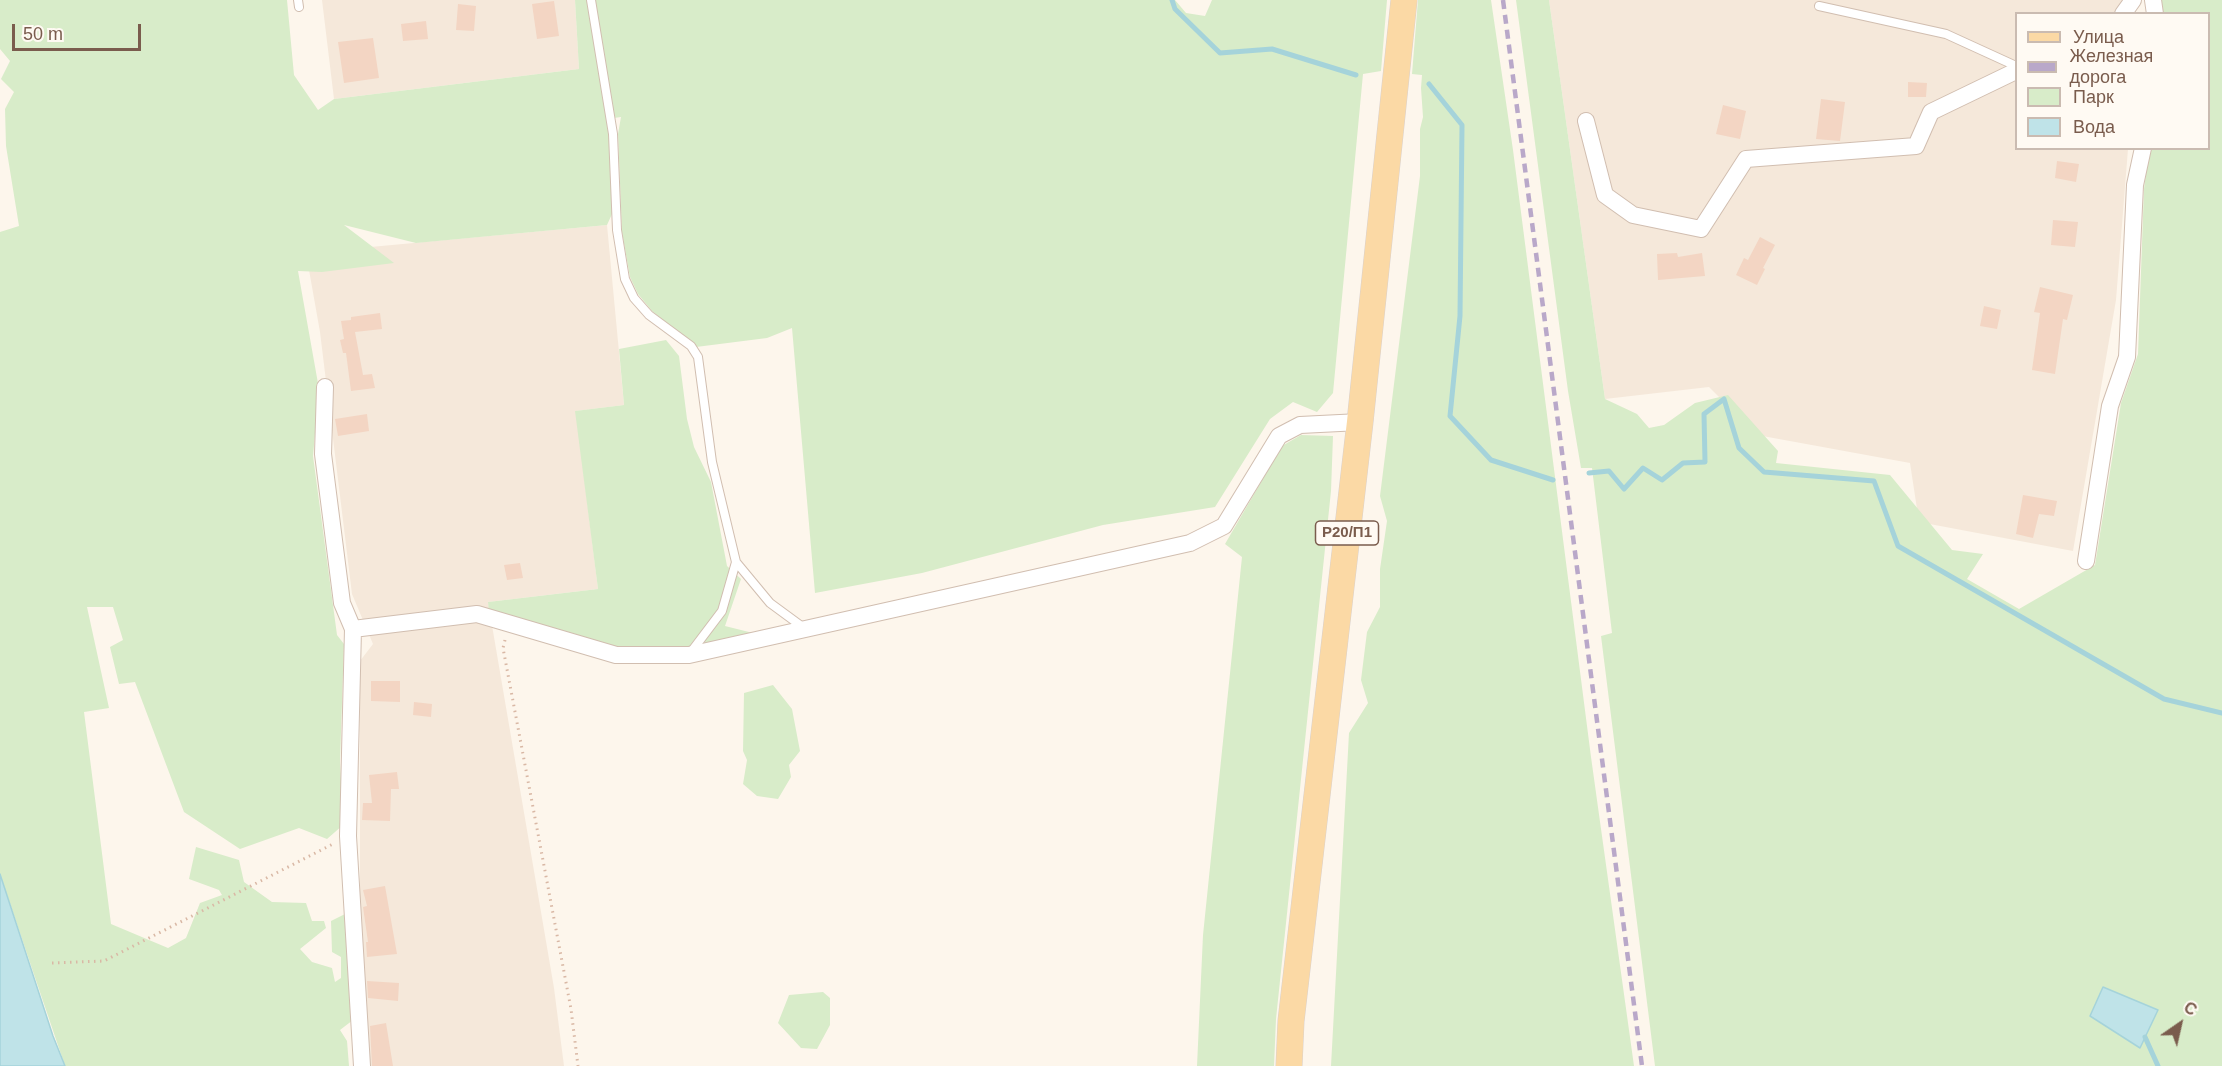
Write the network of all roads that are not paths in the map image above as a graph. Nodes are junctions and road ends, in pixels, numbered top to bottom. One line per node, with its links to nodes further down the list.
1 (591, 0): 11 (lane)
2 (1404, 0): 9 (main road, Р20/П1)
3 (1819, 6): 4 (lane)
4 (2015, 66)
5 (2015, 71): 6 (street)
6 (1586, 121)
7 (2143, 150): 10 (street)
8 (325, 387): 12 (street)
9 (1360, 422): 13 (street); 16 (main road, Р20/П1)
10 (2086, 561)
11 (736, 562): 13 (lane); 14 (lane)
12 (353, 629): 14 (street); 15 (street)
13 (807, 630): 14 (street)
14 (689, 655)
15 (362, 1066)
16 (1289, 1066)

